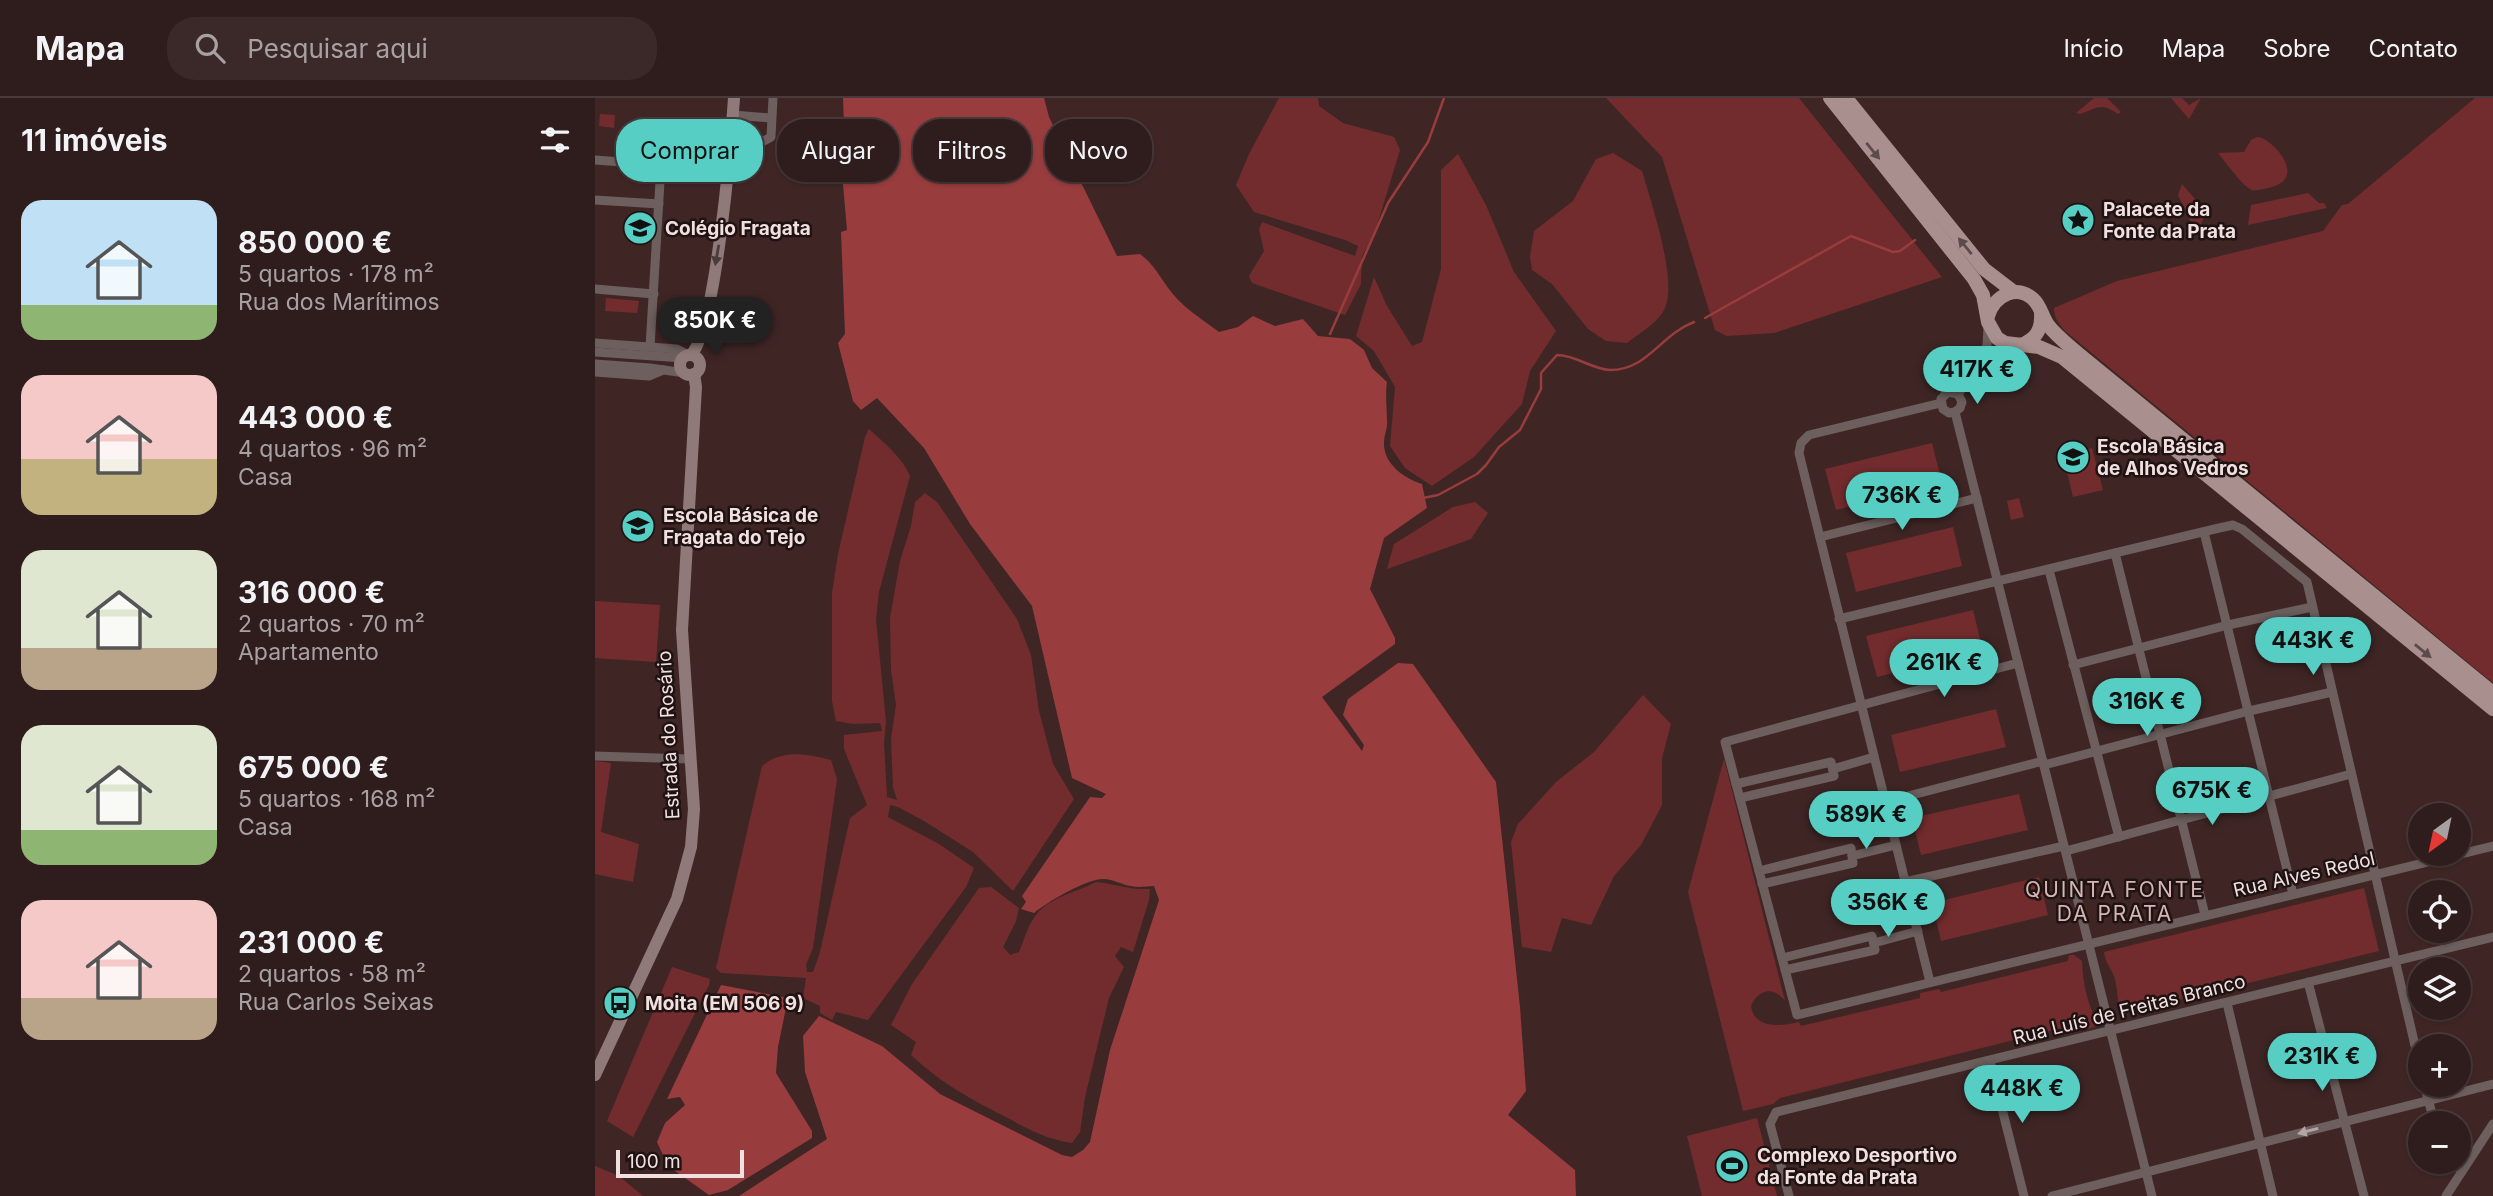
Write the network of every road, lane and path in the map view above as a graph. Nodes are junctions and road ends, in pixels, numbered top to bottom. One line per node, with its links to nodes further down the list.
1 (734, 98): 5 (street)
2 (773, 98): 6 (street)
3 (1830, 98): 17 (main road, one-way to 17)
4 (1846, 98): 14 (main road, one-way to 4)
5 (733, 115): 6 (street); 7 (street)
6 (770, 118): 8 (street)
7 (733, 119)
8 (763, 141)
9 (595, 160): 12 (street)
10 (725, 182): 22 (street, one-way to 22)
11 (595, 200): 12 (street)
12 (659, 204): 15 (street)
13 (595, 289): 15 (street)
14 (2014, 292): 16 (main road); 17 (main road)
15 (654, 294): 20 (street)
16 (2041, 314): 19 (main road); 44 (main road)
17 (1988, 319): 19 (main road); 23 (street)
18 (595, 343): 20 (street)
19 (2017, 345): 23 (street); 46 (main road, one-way to 46)
20 (650, 347): 22 (street)
21 (595, 352): 22 (street)
22 (687, 356): 27 (street, Estrada do Rosário)
23 (1981, 363): 28 (street)
24 (595, 364): 25 (street)
25 (663, 370): 26 (street); 27 (street)
26 (595, 372)
27 (689, 373): 52 (street, Estrada do Rosário)
28 (1958, 394): 29 (street); 30 (street)
29 (1941, 402): 30 (street); 33 (street)
30 (1955, 412): 31 (street)
31 (1977, 498): 33 (street); 36 (street)
32 (2204, 532): 34 (street); 37 (street); 39 (street)
33 (1819, 537): 38 (street)
34 (2115, 553): 35 (street); 40 (street)
35 (2049, 570): 36 (street); 42 (street)
36 (1998, 581): 38 (street); 41 (street)
37 (2312, 607): 39 (street); 43 (street)
38 (1839, 620): 45 (street)
39 (2228, 625): 40 (street); 47 (street)
40 (2138, 648): 42 (street); 48 (street)
41 (2018, 663): 45 (street); 53 (street)
42 (2073, 665): 49 (street)
43 (2332, 692): 47 (street); 55 (street)
44 (2493, 693)
45 (1862, 706): 51 (street); 56 (street)
46 (2493, 709)
47 (2249, 711): 48 (street); 57 (street)
48 (2161, 734): 49 (street); 60 (street)
49 (2096, 751): 53 (street); 61 (street)
50 (595, 756): 52 (street)
51 (1874, 757): 54 (street); 59 (street)
52 (690, 759): 85 (street, Estrada do Rosário)
53 (2044, 763): 59 (street); 64 (street)
54 (1833, 769): 56 (street); 58 (street)
55 (2351, 774): 57 (street); 67 (street)
56 (1736, 784): 58 (street)
57 (2269, 795): 60 (street); 70 (street)
58 (1740, 797): 66 (street)
59 (1885, 802): 62 (street)
60 (2182, 820): 61 (street); 71 (street)
61 (2119, 837): 64 (street)
62 (1896, 845): 65 (street); 68 (street)
63 (2493, 846): 67 (street, Rua Alves Redol)
64 (2065, 849): 68 (street); 75 (street)
65 (1852, 856): 66 (street); 69 (street)
66 (1759, 872): 69 (street)
67 (2375, 875): 70 (street, Rua Alves Redol); 77 (street)
68 (1905, 882): 72 (street)
69 (1762, 884): 76 (street)
70 (2293, 894): 71 (street, Rua Alves Redol)
71 (2205, 915): 75 (street, Rua Alves Redol)
72 (1917, 931): 74 (street); 79 (street)
73 (2493, 937): 77 (street, Rua Luís de Freitas Branco)
74 (1874, 943): 76 (street); 78 (street)
75 (2089, 944): 79 (street, Rua Alves Redol); 82 (street)
76 (1782, 958): 78 (street)
77 (2395, 960): 80 (street, Rua Luís de Freitas Branco); 83 (street)
78 (1785, 970): 79 (street, Rua Alves Redol)
79 (1930, 982)
80 (2308, 982): 81 (street, Rua Luís de Freitas Branco); 90 (street)
81 (2227, 1003): 82 (street, Rua Luís de Freitas Branco); 92 (street)
82 (2111, 1031): 84 (street, Rua Luís de Freitas Branco); 94 (street)
83 (2412, 1034)
84 (1990, 1061): 96 (street, Rua Luís de Freitas Branco); 97 (street)
85 (595, 1075)
86 (2493, 1084): 88 (street)
87 (2427, 1097): 88 (street)
88 (2428, 1101): 89 (street); 90 (street)
89 (2431, 1111)
90 (2344, 1122): 92 (street, one-way to 92); 101 (street)
91 (2493, 1125): 93 (street)
92 (2261, 1143): 94 (street); 100 (street)
93 (2471, 1158)
94 (2146, 1173): 98 (street); 99 (street)
95 (2460, 1174): 102 (street)
96 (1789, 1196)
97 (2024, 1196)
98 (2052, 1196)
99 (2152, 1196)
100 (2273, 1196)
101 (2364, 1196)
102 (2446, 1196)

